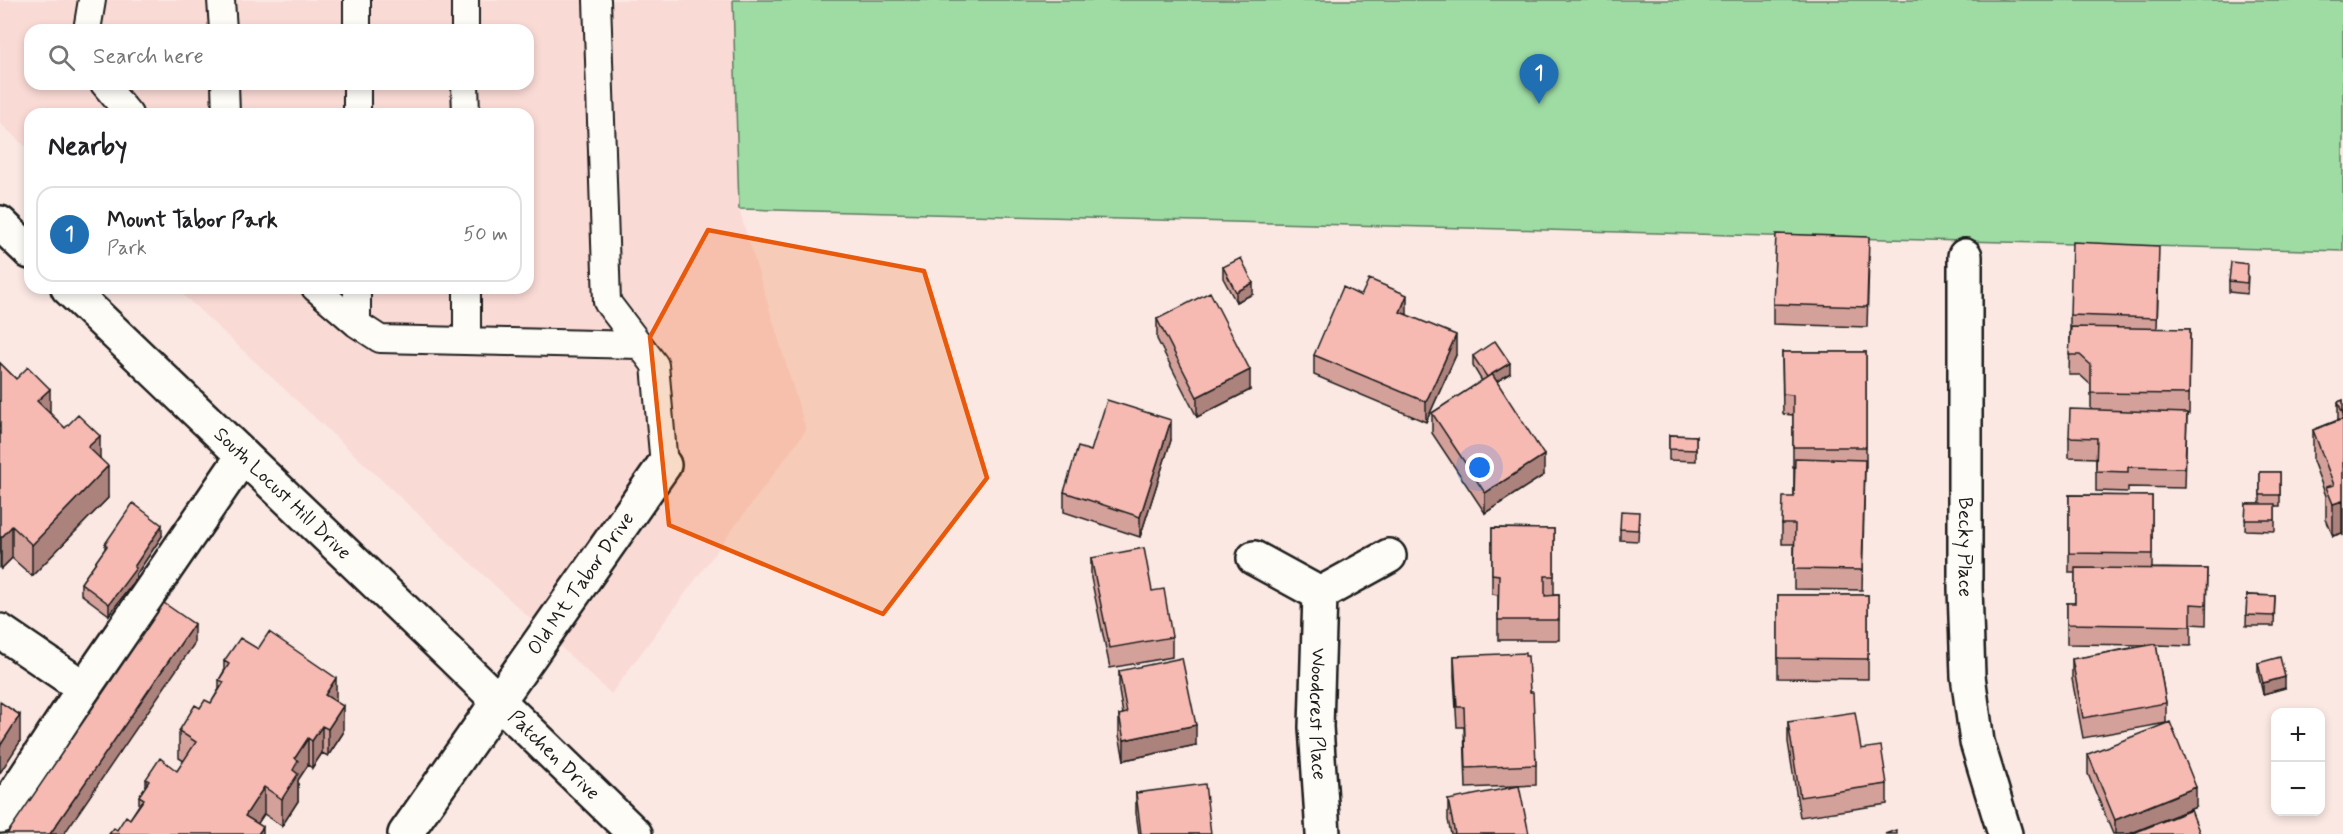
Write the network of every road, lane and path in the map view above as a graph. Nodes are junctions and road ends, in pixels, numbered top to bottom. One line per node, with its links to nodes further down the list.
1 (92, 0): 6 (lane)
2 (221, 0): 7 (lane)
3 (357, 0): 8 (lane)
4 (465, 0): 9 (lane)
5 (597, 0): 27 (lane)
6 (88, 24)
7 (223, 24)
8 (357, 24)
9 (465, 24)
10 (109, 90): 14 (lane)
11 (225, 90): 15 (lane)
12 (357, 90): 16 (lane)
13 (465, 90): 17 (lane)
14 (124, 108)
15 (226, 108)
16 (357, 108)
17 (466, 108)
18 (0, 223): 19 (street)
19 (24, 246)
20 (1965, 256): 40 (street, Becky Place)
21 (74, 294): 28 (street, South Locust Hill Drive)
22 (322, 294): 25 (lane)
23 (357, 294): 25 (lane)
24 (467, 294): 26 (lane)
25 (357, 324): 26 (lane)
26 (467, 341): 27 (lane)
27 (639, 345): 29 (lane)
28 (243, 456): 34 (street); 35 (street, South Locust Hill Drive)
29 (664, 465): 35 (street, Old Mt Tabor Drive)
30 (1389, 556): 32 (street)
31 (1254, 558): 32 (street)
32 (1320, 594): 39 (street, Woodcrest Place)
33 (0, 631): 34 (street)
34 (84, 688): 36 (street)
35 (498, 700): 37 (street, Old Mt Tabor Drive); 38 (street, Patchen Drive)
36 (0, 816)
37 (405, 834)
38 (635, 834)
39 (1323, 834)
40 (2005, 834)

